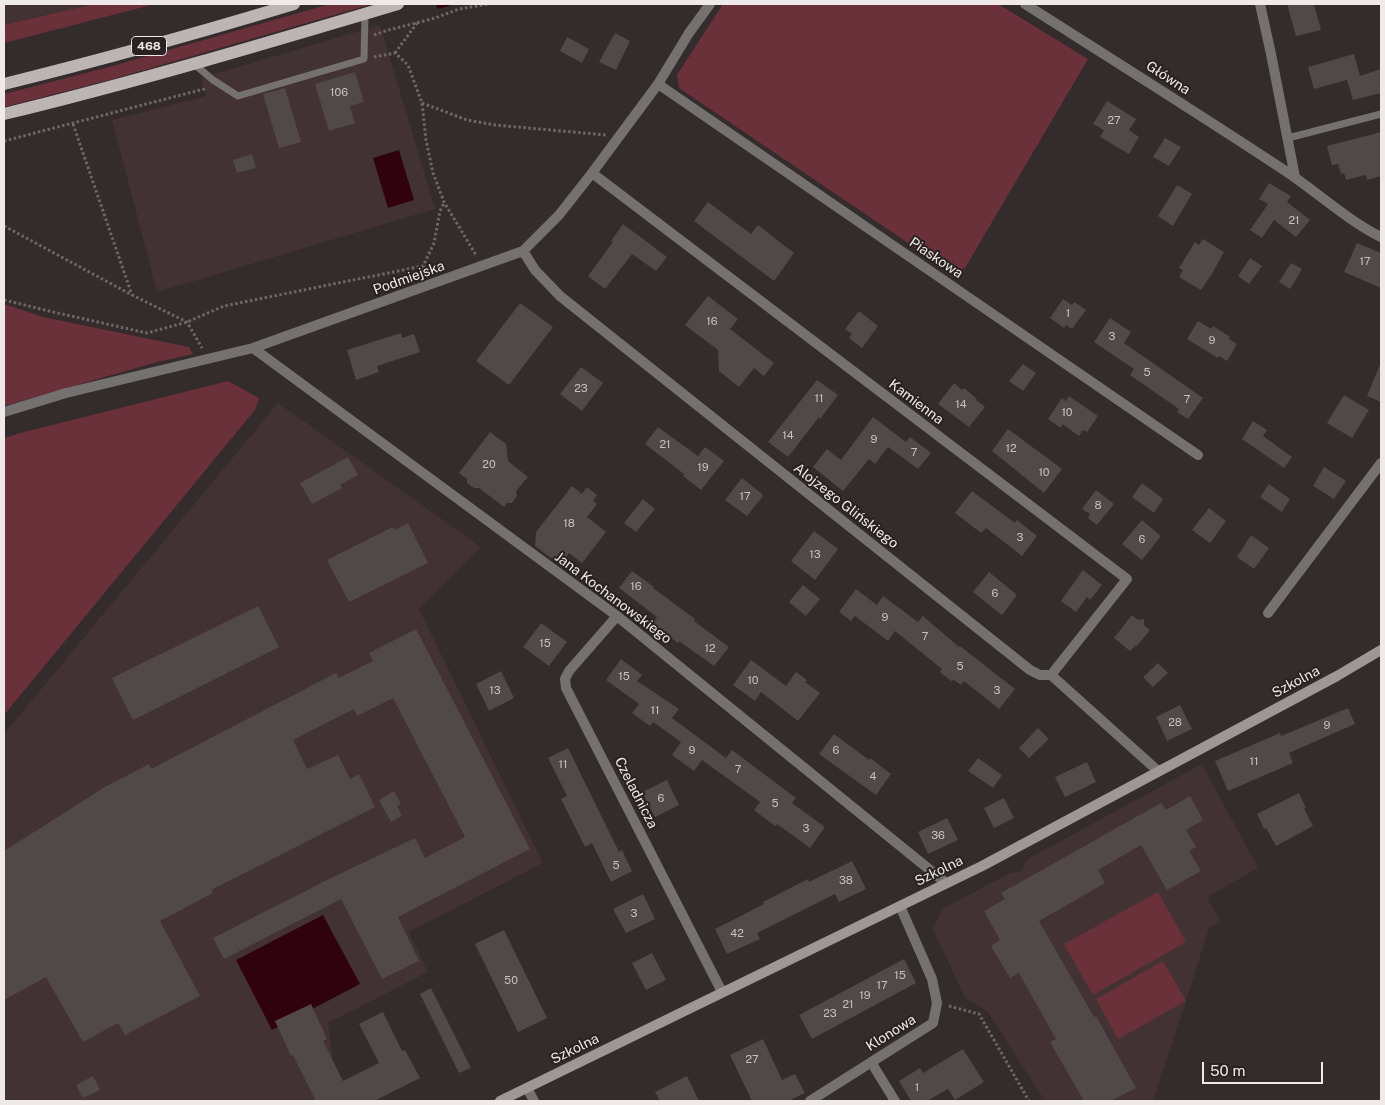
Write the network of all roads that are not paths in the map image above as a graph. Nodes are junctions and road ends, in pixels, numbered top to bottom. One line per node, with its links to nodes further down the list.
1 (294, 4): 8 (main road, 468)
2 (398, 4): 6 (main road, 468)
3 (710, 4): 9 (street, Podmiejska)
4 (1024, 4): 14 (street, Główna)
5 (1260, 4): 12 (street)
6 (365, 14): 7 (main road, 468); 7 (lane)
7 (194, 64): 10 (main road, 468)
8 (4, 84)
9 (658, 84): 13 (street, Podmiejska); 19 (street, Piaskowa)
10 (4, 114)
11 (1381, 114): 12 (lane)
12 (1288, 138): 14 (street)
13 (592, 173): 16 (street, Podmiejska); 24 (street, Kamienna)
14 (1295, 177): 15 (street, Główna)
15 (1381, 238)
16 (524, 251): 17 (street, Podmiejska); 24 (street, Alojzego Glińskiego)
17 (253, 348): 18 (street, Podmiejska); 22 (street, Jana Kochanowskiego)
18 (4, 412)
19 (1198, 455)
20 (1381, 463): 21 (street)
21 (1268, 613)
22 (617, 616): 26 (street, Jana Kochanowskiego); 28 (street, Czeladnicza)
23 (1381, 650): 25 (street, Szkolna)
24 (1051, 675): 25 (street, Alojzego Glińskiego)
25 (1158, 771): 26 (street, Szkolna)
26 (946, 883): 27 (street, Szkolna)
27 (900, 906): 28 (street, Szkolna); 29 (street, Klonowa)
28 (722, 992): 30 (street, Szkolna)
29 (871, 1062): 33 (street, Klonowa); 34 (street)
30 (527, 1088): 31 (street, Szkolna); 32 (street)
31 (500, 1101)
32 (534, 1101)
33 (810, 1101)
34 (895, 1101)

